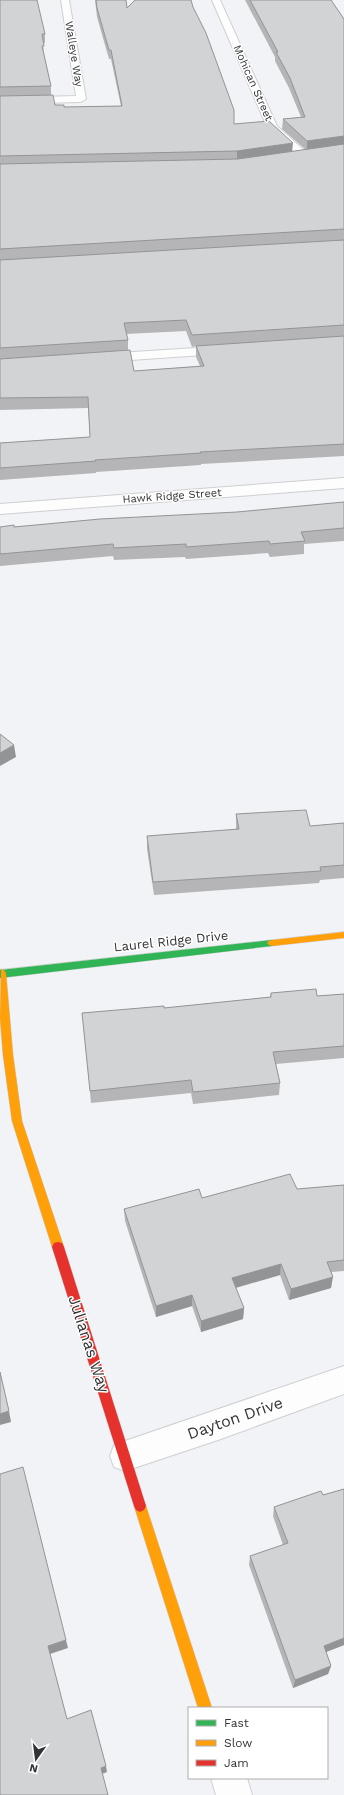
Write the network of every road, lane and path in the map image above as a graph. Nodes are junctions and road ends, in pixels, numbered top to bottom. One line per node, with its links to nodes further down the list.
1 (65, 0): 3 (street, Walleye Way)
2 (216, 0): 4 (street, Mohican Street)
3 (0, 101)
4 (307, 155): 5 (street)
5 (288, 157)
6 (242, 349): 7 (street)
7 (86, 359)
8 (344, 483): 9 (street, Hawk Ridge Street)
9 (0, 508)
10 (344, 935): 11 (street, Laurel Ridge Drive)
11 (0, 973): 13 (street, Julianas Way)
12 (344, 1380): 13 (street, Dayton Drive)
13 (125, 1456): 14 (street, Julianas Way)
14 (205, 1707)
15 (229, 1779): 16 (street)
16 (234, 1795)

